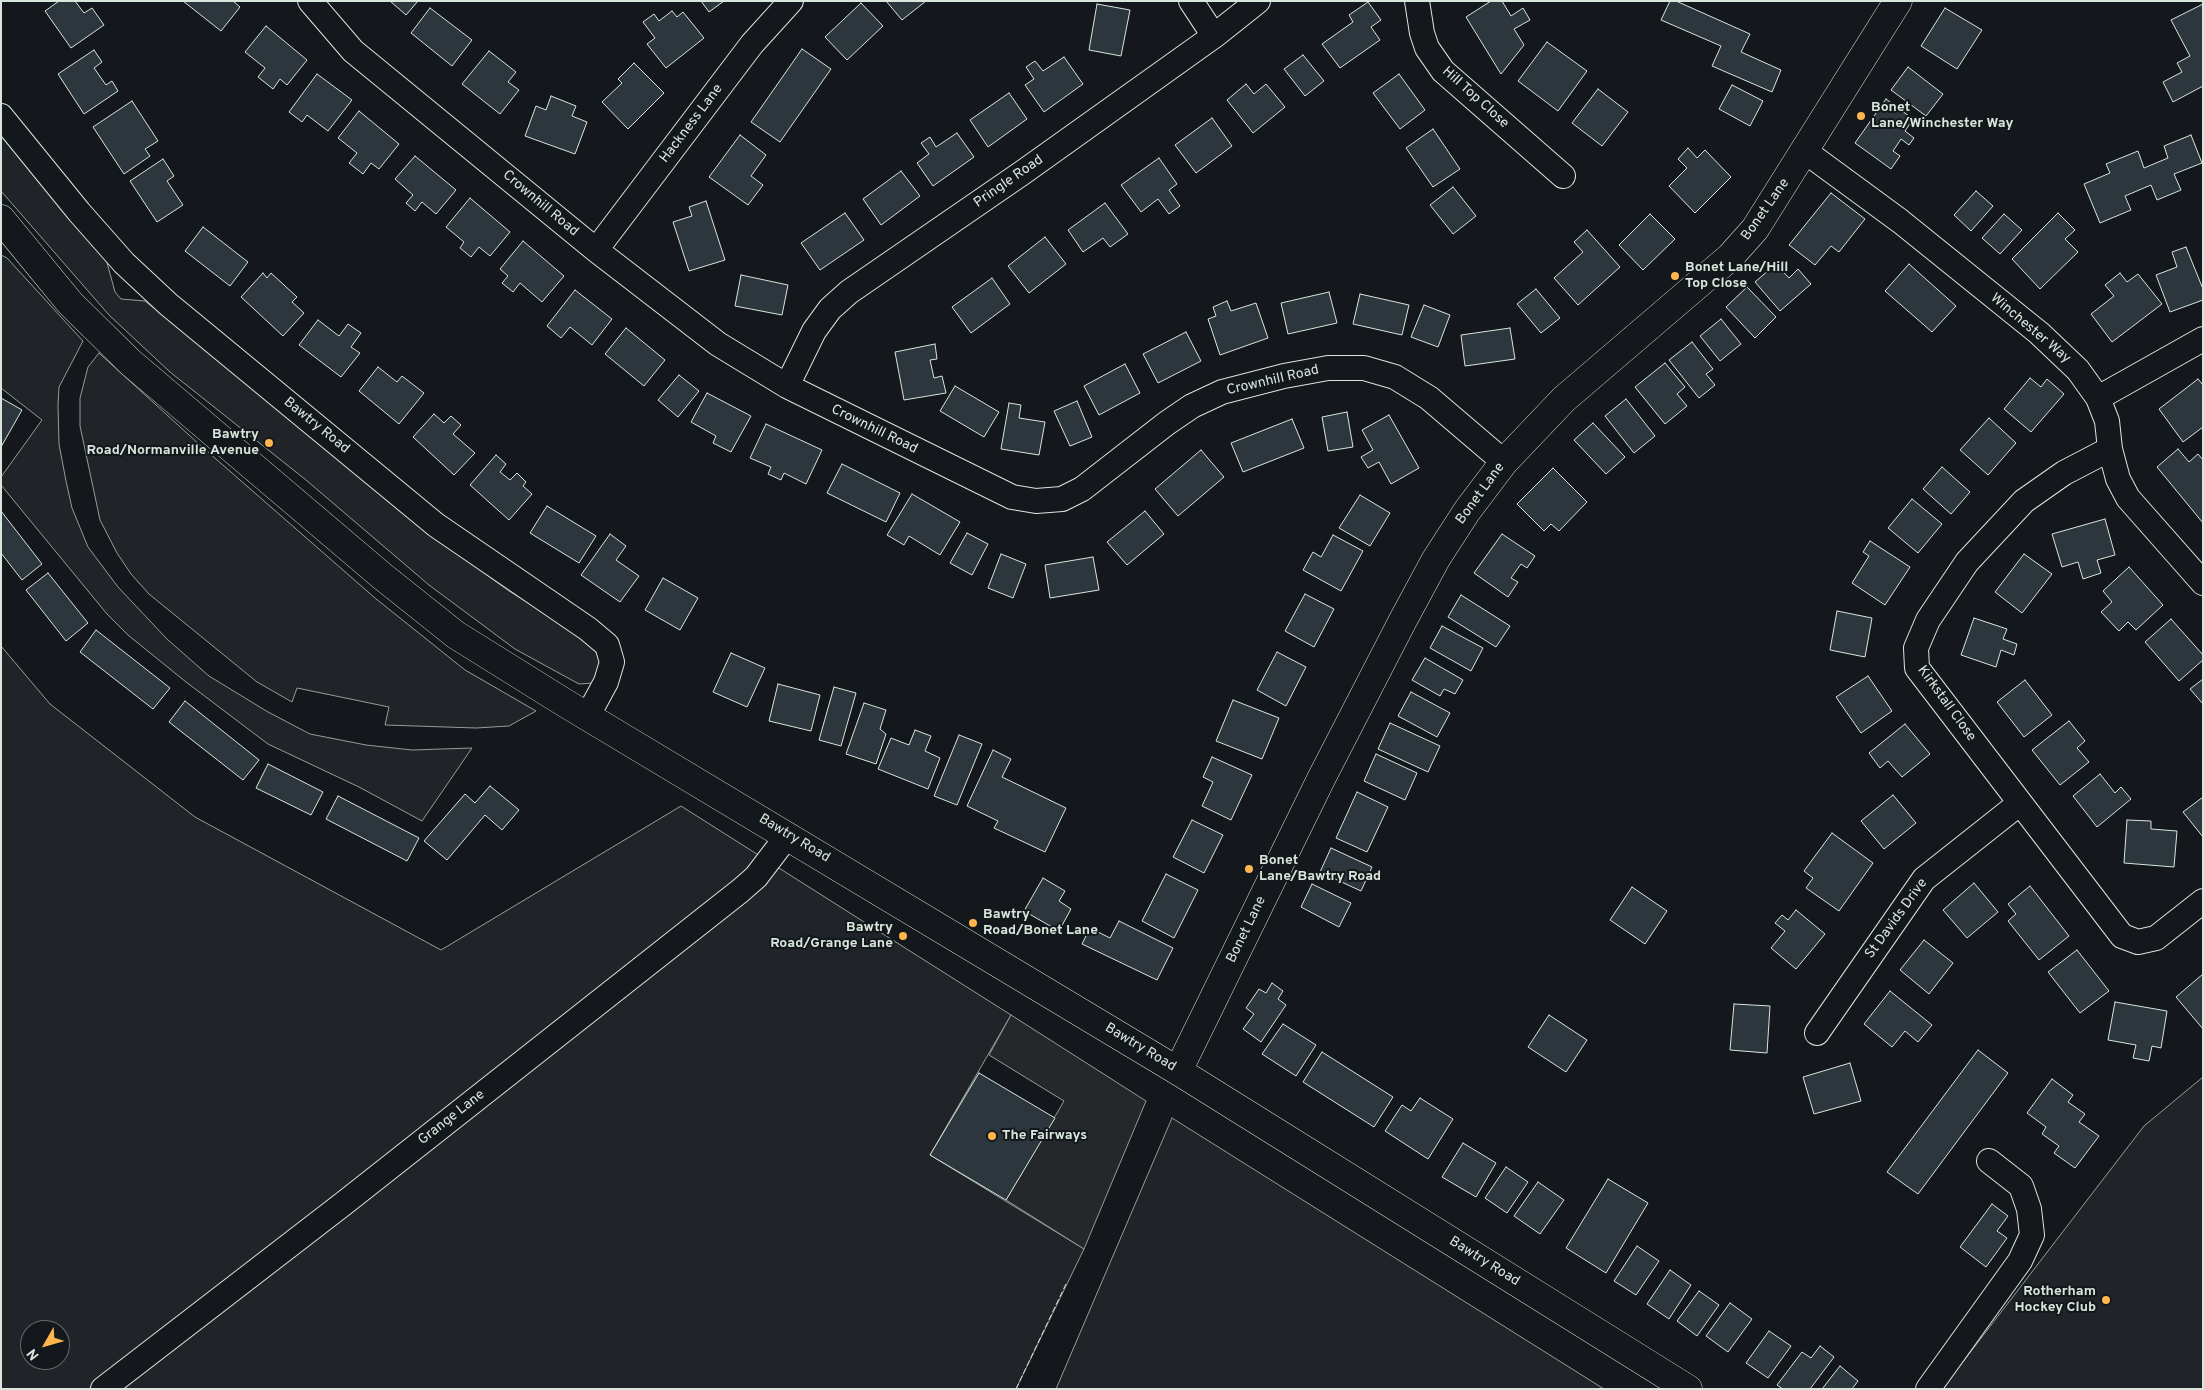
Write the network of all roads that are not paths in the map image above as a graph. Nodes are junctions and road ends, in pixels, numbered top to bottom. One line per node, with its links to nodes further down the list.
1 (310, 1): 12 (street, Crownhill Road)
2 (791, 1): 12 (street, Hackness Lane)
3 (1191, 1): 7 (street)
4 (1258, 1): 7 (street, Pringle Road)
5 (1417, 1): 10 (street, Hill Top Close)
6 (1898, 1): 9 (main road, Bonet Lane)
7 (1214, 36): 14 (street, Pringle Road)
8 (1, 116): 19 (street, Bawtry Road)
9 (1806, 152): 15 (street, Winchester Way); 17 (main road, Bonet Lane)
10 (1563, 176)
11 (1, 219): 19 (main road, Bawtry Road)
12 (596, 250): 14 (street, Crownhill Road)
13 (2203, 339): 15 (street)
14 (787, 386): 17 (street, Crownhill Road)
15 (2098, 398): 16 (street, Winchester Way)
16 (2110, 449): 18 (street, Winchester Way); 20 (street, Kirkstall Close)
17 (1504, 462): 24 (main road, Bonet Lane)
18 (2203, 583)
19 (587, 716): 21 (main road, Bawtry Road)
20 (2020, 803): 22 (street, Kirkstall Close); 23 (street, St Davids Drive)
21 (788, 835): 24 (main road, Bawtry Road); 26 (street, Grange Lane)
22 (2203, 901)
23 (1816, 1034)
24 (1178, 1071): 27 (main road, Bawtry Road)
25 (1989, 1161): 28 (street)
26 (103, 1389)
27 (1688, 1389)
28 (1928, 1389)

